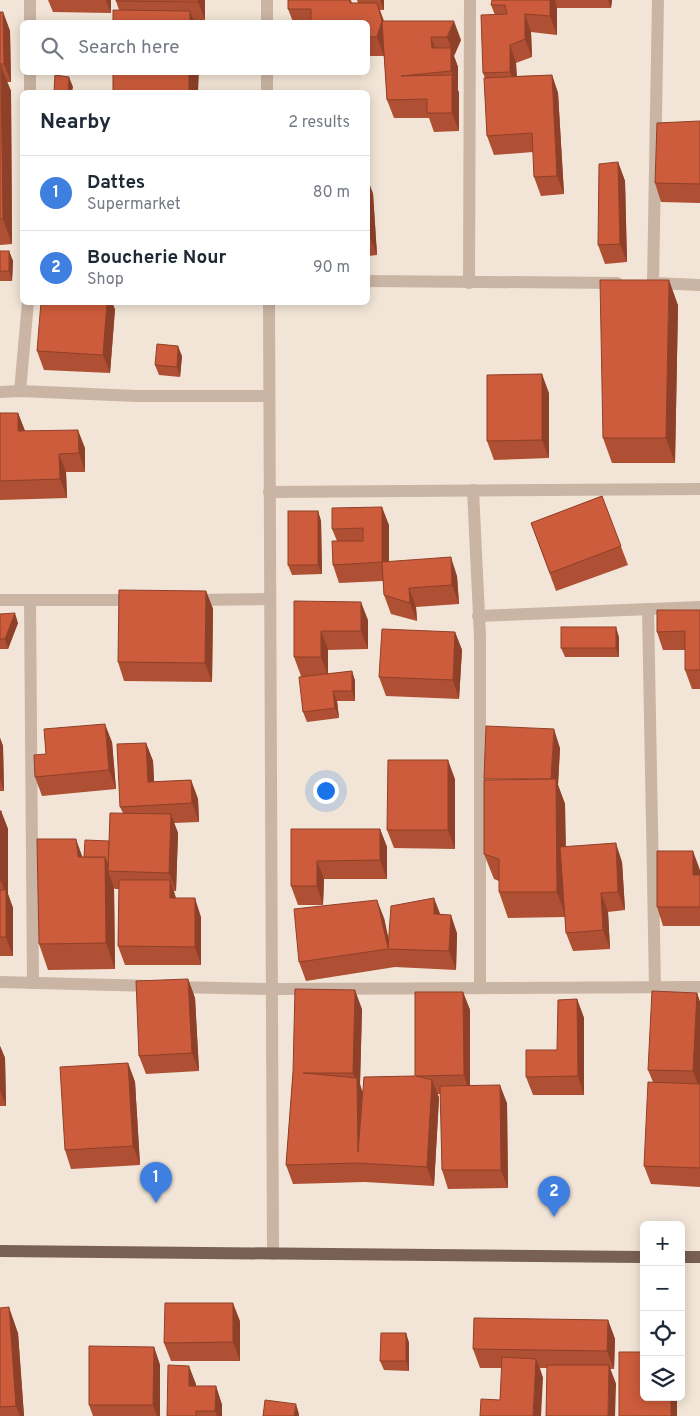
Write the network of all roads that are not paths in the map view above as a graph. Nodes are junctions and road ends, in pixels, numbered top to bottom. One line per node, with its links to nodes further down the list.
1 (30, 0): 5 (street)
2 (267, 0): 6 (street)
3 (470, 0): 12 (street)
4 (658, 0): 13 (street)
5 (30, 20)
6 (267, 20)
7 (30, 75): 9 (street)
8 (267, 75): 10 (street)
9 (30, 90)
10 (267, 90)
11 (370, 281): 12 (street)
12 (470, 283): 13 (street)
13 (643, 283): 14 (street)
14 (700, 285)
15 (28, 305): 17 (street)
16 (268, 305): 19 (street)
17 (20, 391): 18 (street); 19 (street)
18 (0, 392)
19 (269, 396): 22 (street)
20 (700, 489): 21 (street)
21 (473, 490): 22 (street); 30 (street)
22 (270, 492): 27 (street)
23 (0, 600): 24 (street)
24 (30, 600): 25 (street); 32 (street)
25 (150, 600)
26 (180, 600): 27 (street)
27 (270, 600): 36 (street)
28 (700, 607): 29 (street)
29 (648, 609): 30 (street); 33 (street)
30 (478, 616): 35 (street)
31 (0, 982): 32 (street)
32 (33, 983): 36 (street)
33 (655, 987): 34 (street); 35 (street)
34 (700, 987)
35 (480, 988): 36 (street)
36 (272, 989): 38 (street)
37 (0, 1251): 38 (main road)
38 (273, 1254): 39 (main road)
39 (640, 1257)
40 (685, 1257): 41 (main road)
41 (700, 1257)

